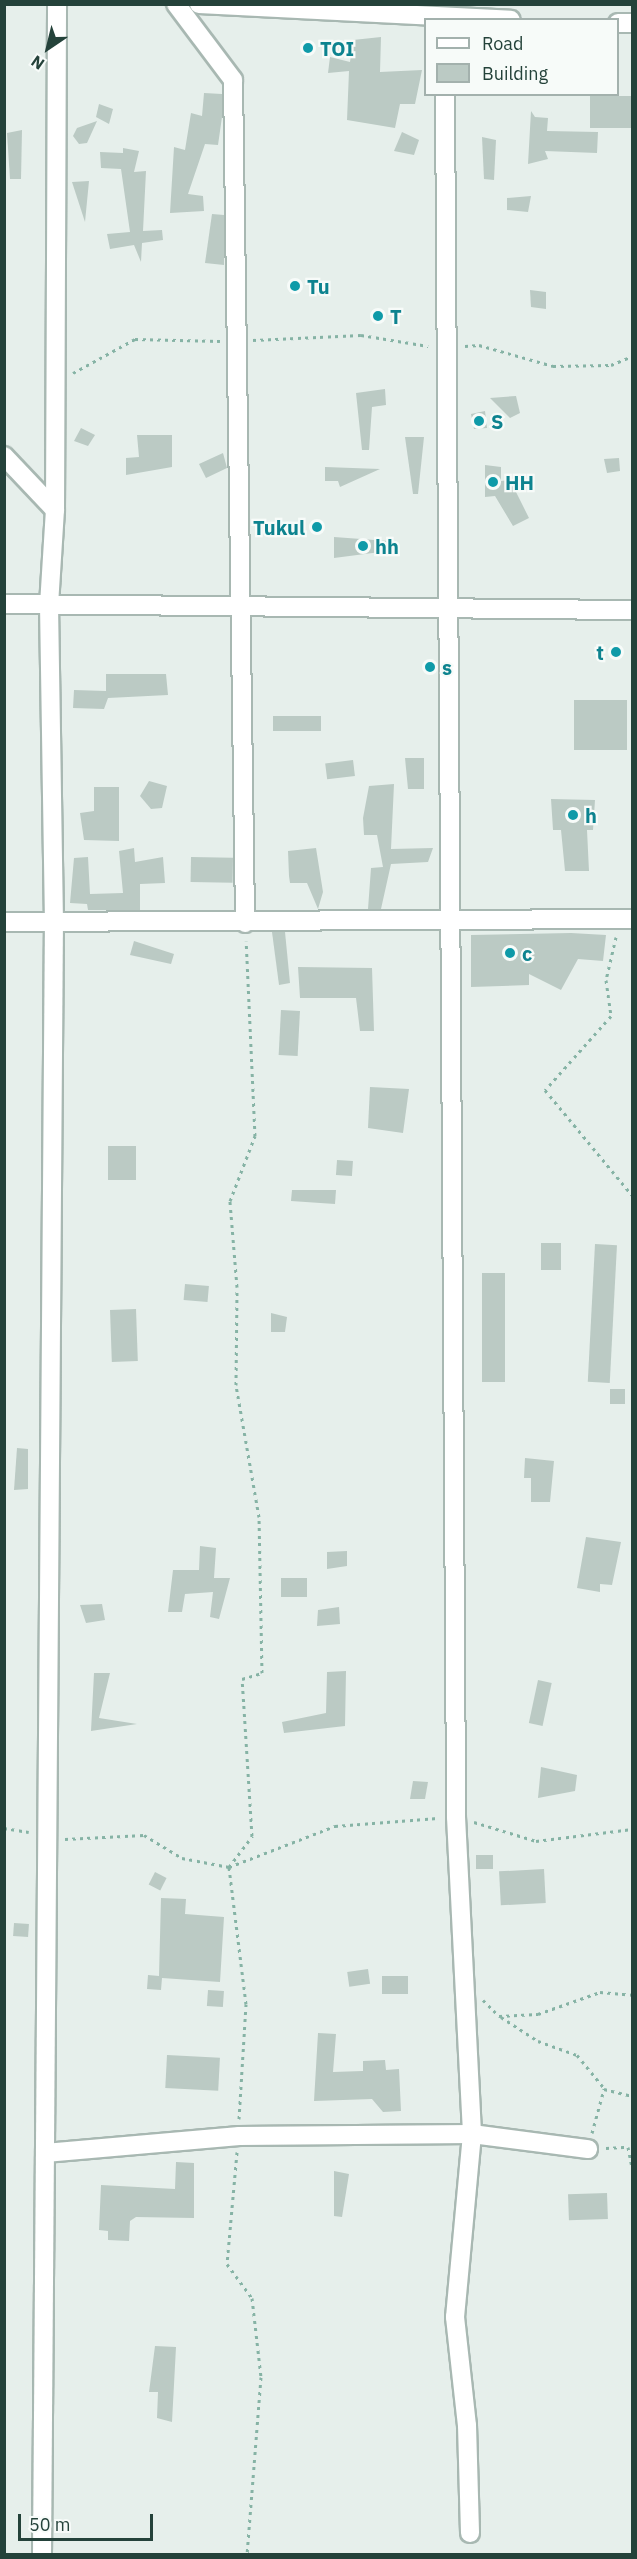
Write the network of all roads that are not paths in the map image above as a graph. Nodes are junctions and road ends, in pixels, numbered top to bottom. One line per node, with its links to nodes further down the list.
1 (57, 4): 8 (street)
2 (176, 4): 12 (street)
3 (199, 4): 4 (street)
4 (444, 14): 5 (street)
5 (489, 18)
6 (445, 96): 11 (street)
7 (4, 456): 8 (street)
8 (55, 510): 10 (street)
9 (4, 604): 10 (street)
10 (49, 604): 12 (street); 16 (street)
11 (449, 605): 12 (street); 13 (street); 14 (street)
12 (243, 608): 17 (street)
13 (633, 610)
14 (455, 919): 17 (street); 18 (street); 19 (street)
15 (4, 922): 16 (street)
16 (54, 923): 17 (street); 21 (street)
17 (245, 923)
18 (625, 924)
19 (472, 2134): 20 (street); 21 (street); 22 (street)
20 (588, 2149)
21 (45, 2153): 23 (street)
22 (470, 2533)
23 (42, 2554)

